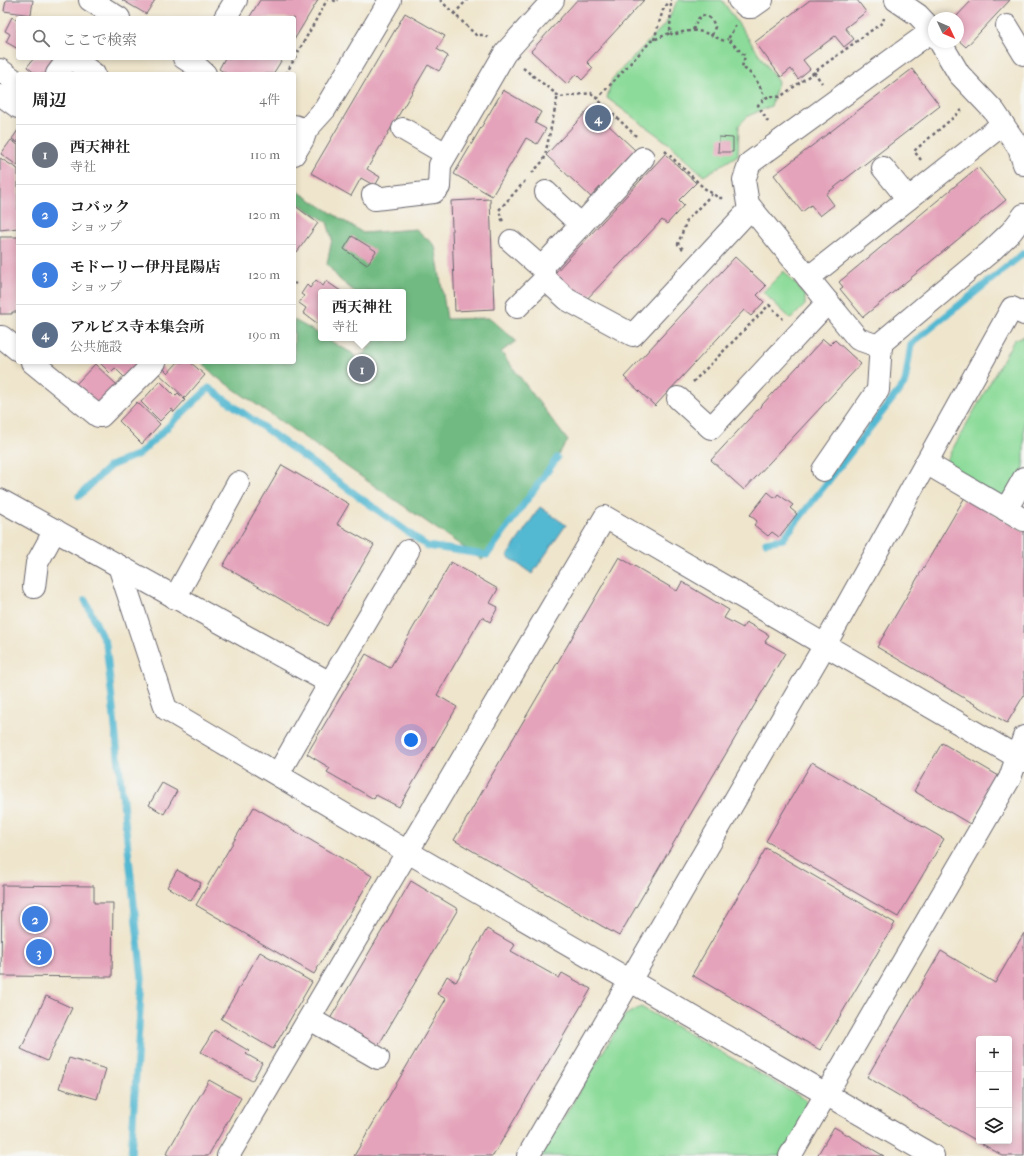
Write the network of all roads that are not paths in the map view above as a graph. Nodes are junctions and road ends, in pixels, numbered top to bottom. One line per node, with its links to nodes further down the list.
1 (90, 0): 6 (street)
2 (236, 0): 7 (street)
3 (390, 0): 22 (street)
4 (554, 0): 26 (street)
5 (891, 8): 8 (street)
6 (116, 16)
7 (226, 16)
8 (928, 26)
9 (1007, 26): 12 (street)
10 (928, 41): 32 (street)
11 (944, 48): 21 (street)
12 (1023, 49)
13 (68, 60): 16 (street)
14 (73, 60): 17 (street)
15 (0, 70): 18 (street)
16 (58, 72)
17 (91, 72)
18 (16, 82)
19 (0, 96): 20 (street)
20 (16, 106)
21 (1003, 124): 27 (street); 31 (street)
22 (300, 128): 25 (street)
23 (403, 129): 26 (street)
24 (648, 148): 34 (street)
25 (296, 151)
26 (446, 154): 30 (street)
27 (1024, 164)
28 (883, 168): 31 (street)
29 (546, 192): 34 (street)
30 (373, 195)
31 (908, 199): 37 (street)
32 (749, 202): 36 (street); 37 (street)
33 (1024, 214): 42 (street)
34 (581, 225): 36 (street)
35 (511, 241): 36 (street)
36 (545, 275): 39 (street)
37 (808, 278): 38 (street)
38 (828, 302): 42 (street); 46 (street)
39 (518, 307)
40 (1020, 307): 47 (street)
41 (0, 336): 43 (street)
42 (881, 347): 48 (street)
43 (16, 348)
44 (34, 364): 45 (street)
45 (153, 364)
46 (678, 398)
47 (926, 463): 52 (street); 58 (street)
48 (823, 470)
49 (1024, 478): 52 (street)
50 (238, 483): 57 (street)
51 (0, 500): 53 (street)
52 (1015, 515)
53 (55, 530): 55 (street); 56 (street)
54 (408, 551): 59 (street)
55 (118, 566): 57 (street); 62 (street)
56 (34, 586)
57 (176, 598): 59 (street)
58 (825, 645): 61 (street); 63 (street); 64 (street)
59 (330, 683): 62 (street)
60 (1024, 737): 61 (street)
61 (1021, 759): 67 (street)
62 (278, 774): 63 (street)
63 (408, 852): 64 (street); 65 (street)
64 (631, 980): 67 (street); 69 (street)
65 (310, 1019): 66 (street); 68 (street)
66 (378, 1058)
67 (826, 1094): 70 (street); 71 (street)
68 (228, 1156)
69 (528, 1156)
70 (790, 1156)
71 (933, 1156)

